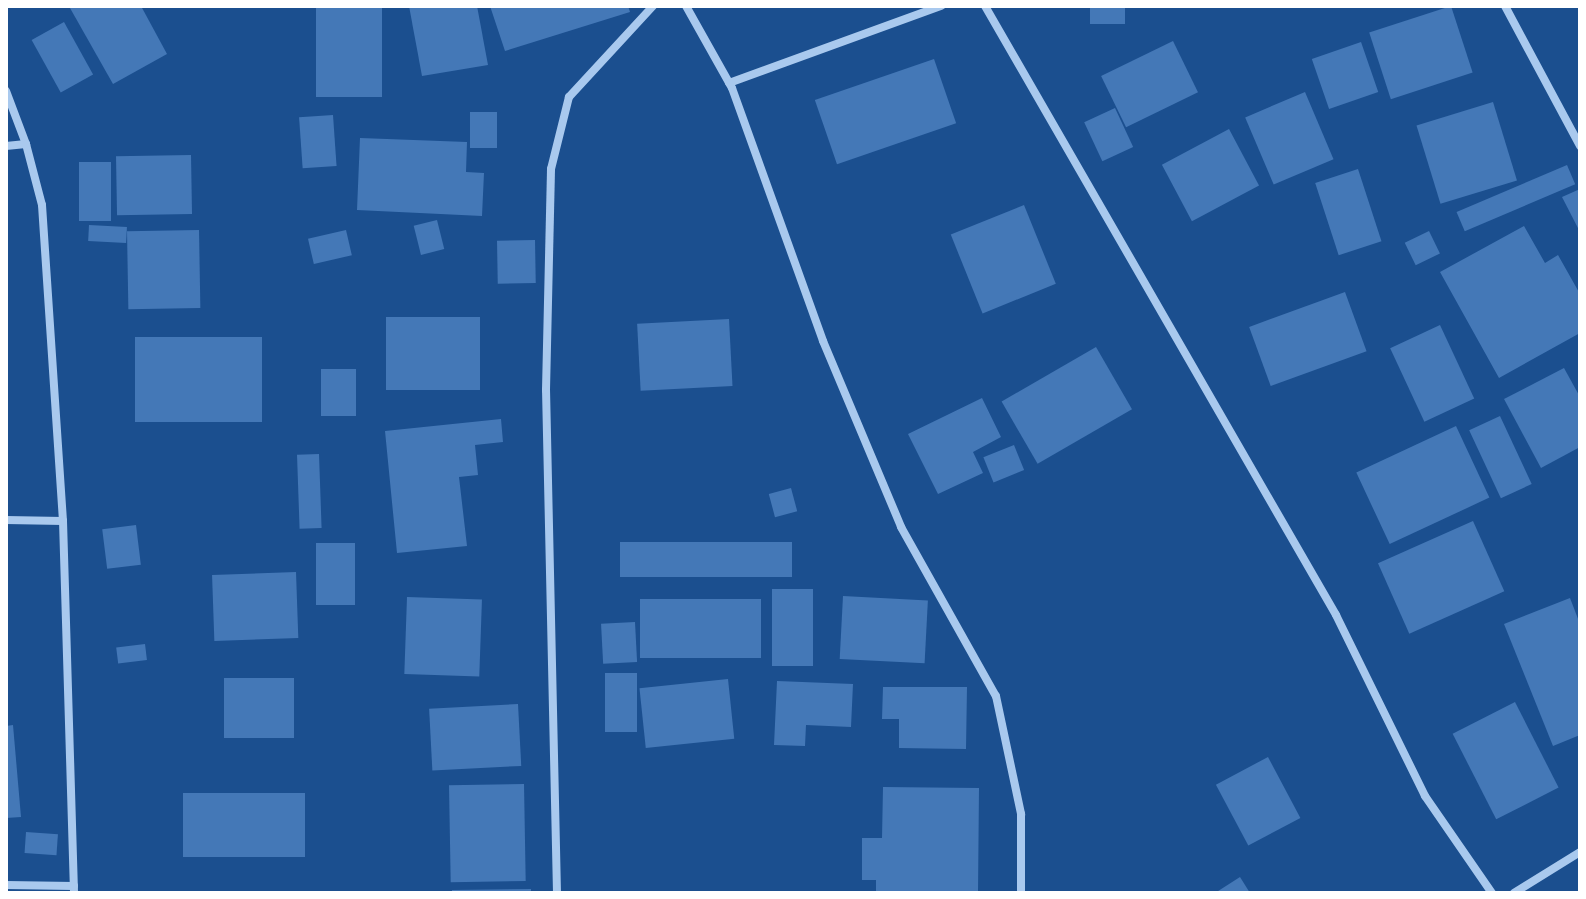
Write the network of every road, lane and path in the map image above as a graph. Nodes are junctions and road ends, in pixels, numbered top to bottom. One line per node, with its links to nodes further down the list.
1 (653, 6): 16 (street)
2 (686, 6): 6 (street)
3 (941, 6): 6 (street)
4 (985, 6): 18 (street)
5 (1505, 6): 10 (street)
6 (729, 83): 17 (street)
7 (6, 91): 8 (street)
8 (26, 144): 9 (street); 12 (street)
9 (6, 146)
10 (1580, 146)
11 (6, 520): 12 (street)
12 (63, 521): 15 (street)
13 (1580, 852): 19 (street)
14 (6, 885): 15 (street)
15 (74, 890)
16 (557, 893)
17 (1021, 893)
18 (1492, 893)
19 (1514, 893)

